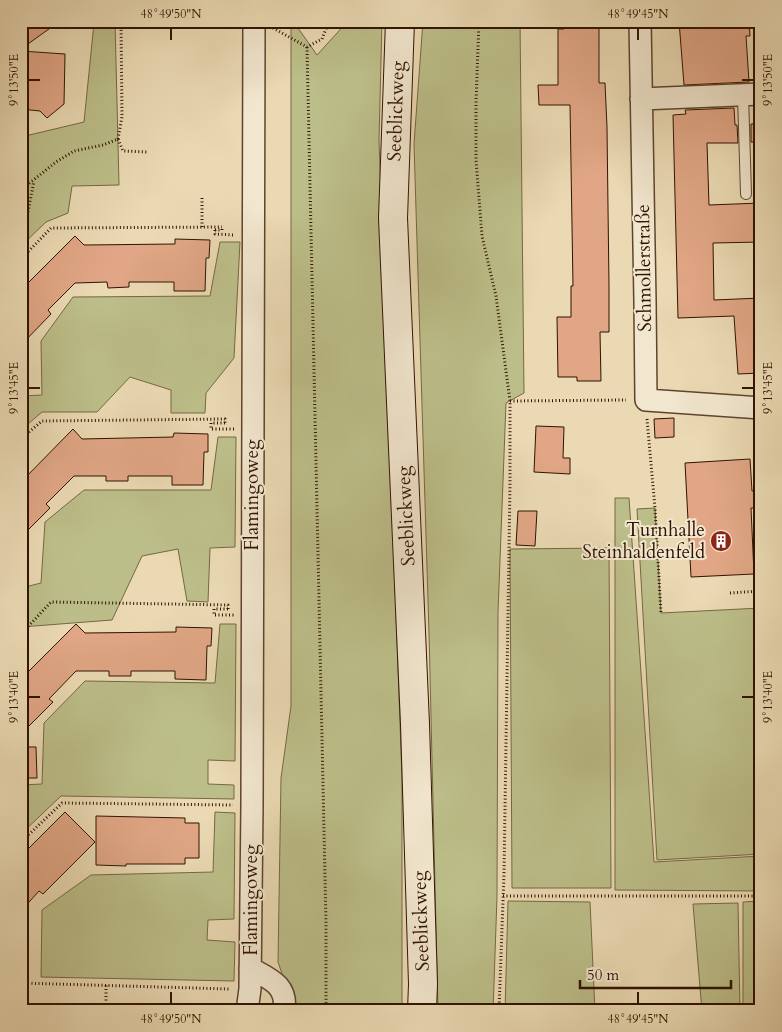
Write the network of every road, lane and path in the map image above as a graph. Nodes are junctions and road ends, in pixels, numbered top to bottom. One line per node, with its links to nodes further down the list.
1 (121, 21): 10 (path)
2 (329, 21): 7 (path)
3 (400, 21): 41 (main road, Seeblickweg)
4 (479, 21): 21 (path)
5 (640, 21): 9 (street, Schmollerstraße)
6 (254, 22): 7 (path); 23 (street, Flamingoweg)
7 (307, 47): 40 (path)
8 (752, 95): 9 (street); 14 (lane)
9 (641, 99): 20 (street, Schmollerstraße)
10 (118, 139): 11 (path); 12 (path)
11 (148, 152)
12 (34, 180): 13 (path); 18 (path)
13 (21, 190)
14 (746, 194)
15 (202, 198): 16 (path)
16 (202, 227): 17 (path); 19 (path)
17 (215, 230)
18 (21, 239)
19 (21, 259)
20 (646, 400): 21 (path); 22 (street); 28 (path)
21 (510, 401): 32 (path)
22 (761, 408)
23 (252, 430): 24 (path); 30 (street, Flamingoweg)
24 (21, 439)
25 (761, 591): 26 (path)
26 (730, 593)
27 (214, 609): 29 (path)
28 (661, 613)
29 (21, 634)
30 (252, 805): 31 (path); 34 (street, Flamingoweg)
31 (21, 842)
32 (503, 896): 33 (path); 42 (path)
33 (761, 896)
34 (250, 979): 36 (path); 38 (street, Flamingoweg); 39 (street, Flamingoweg)
35 (21, 983): 36 (path)
36 (106, 986): 37 (path)
37 (106, 1011)
38 (247, 1011)
39 (284, 1011)
40 (326, 1011)
41 (422, 1011)
42 (499, 1011)

